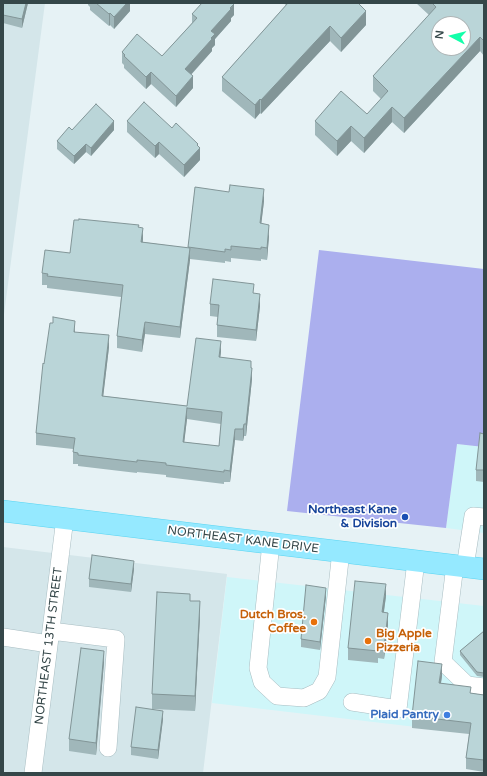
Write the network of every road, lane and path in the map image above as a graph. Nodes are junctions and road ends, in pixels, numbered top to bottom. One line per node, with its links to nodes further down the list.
1 (3, 511): 3 (main road, NORTHEAST KANE DRIVE)
2 (484, 517): 7 (street)
3 (65, 518): 4 (main road, NORTHEAST KANE DRIVE); 9 (street, NORTHEAST 13TH STREET)
4 (271, 543): 5 (main road, NORTHEAST KANE DRIVE); 5 (street)
5 (341, 551): 6 (main road, NORTHEAST KANE DRIVE)
6 (416, 561): 7 (main road, NORTHEAST KANE DRIVE); 11 (street)
7 (468, 567): 10 (street)
8 (3, 637): 9 (street)
9 (50, 637): 12 (street); 13 (street, NORTHEAST 13TH STREET)
10 (484, 687)
11 (352, 702)
12 (108, 748)
13 (33, 773)

